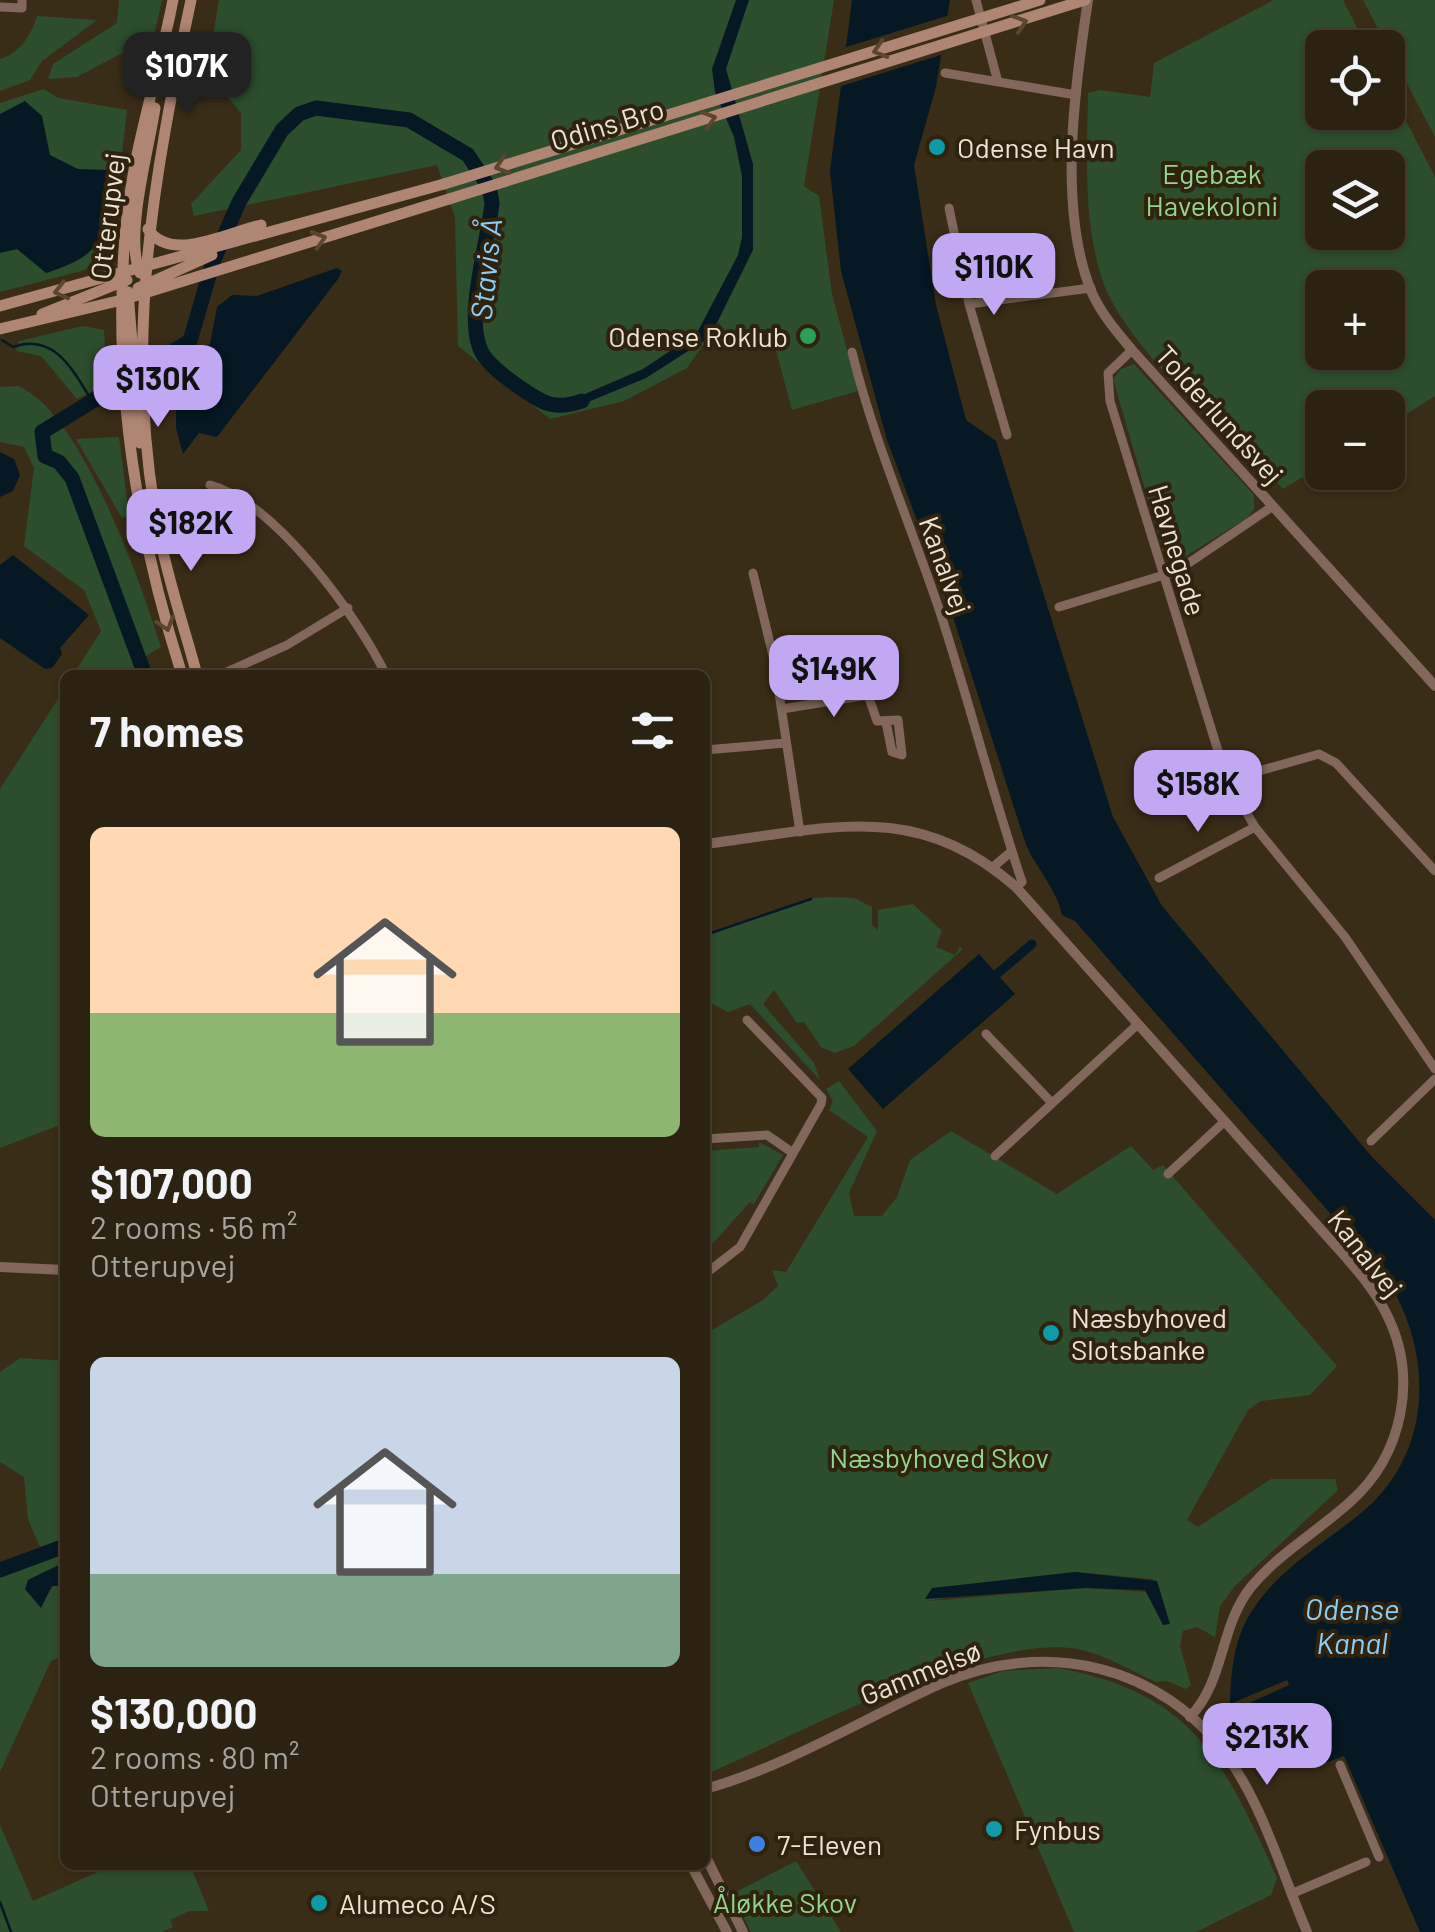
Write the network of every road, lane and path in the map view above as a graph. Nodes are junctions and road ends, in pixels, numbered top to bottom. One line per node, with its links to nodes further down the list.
1 (22, 0): 7 (street)
2 (173, 0): 16 (main road, Otterupvej)
3 (191, 0): 13 (main road, Otterupvej)
4 (976, 0): 9 (street)
5 (1040, 0): 12 (main road, Odins Bro, one-way to 12, bridge)
6 (1086, 0): 10 (street); 16 (main road, Odins Bro, one-way to 6, bridge)
7 (0, 7)
8 (945, 73): 9 (street)
9 (998, 82): 10 (street)
10 (1076, 95): 17 (street)
11 (949, 208): 18 (street)
12 (344, 211): 14 (main road); 14 (main road, Odins Bro)
13 (148, 229): 15 (main road); 16 (main road, Otterupvej)
14 (236, 239): 15 (main road); 15 (main road)
15 (206, 249): 16 (main road)
16 (132, 284): 19 (main road, one-way to 19); 20 (main road); 23 (main road, Otterupvej); 23 (main road, Otterupvej)
17 (1091, 288): 18 (street); 21 (street)
18 (970, 304): 25 (street)
19 (0, 306)
20 (0, 329)
21 (1132, 350): 27 (street, Tolderlundsvej); 29 (street, Havnegade)
22 (852, 352): 45 (street, Kanalvej)
23 (132, 366): 24 (main road, Otterupvej); 24 (main road, Otterupvej)
24 (133, 386): 32 (main road, Otterupvej, one-way to 32); 33 (main road, Otterupvej)
25 (1008, 435)
26 (210, 485): 31 (street)
27 (1272, 506): 29 (street); 36 (street, Tolderlundsvej)
28 (752, 574): 37 (street)
29 (1162, 576): 30 (street); 41 (street, Havnegade)
30 (1059, 607)
31 (348, 608): 34 (street); 35 (street)
32 (181, 670)
33 (196, 670)
34 (231, 670)
35 (383, 670)
36 (1435, 686)
37 (782, 708): 38 (street); 39 (street)
38 (886, 722)
39 (786, 743): 40 (street); 43 (street)
40 (710, 750)
41 (1228, 780): 42 (street, Havnegade); 47 (street)
42 (1255, 826): 48 (street); 53 (street, Havnegade)
43 (800, 832): 44 (street); 46 (street)
44 (710, 843)
45 (1012, 851): 46 (street); 49 (street, Kanalvej)
46 (992, 866): 49 (street)
47 (1435, 872)
48 (1159, 878)
49 (1016, 887): 51 (street, Kanalvej)
50 (747, 1020): 59 (street)
51 (1138, 1024): 55 (street); 56 (street, Kanalvej)
52 (986, 1034): 55 (street)
53 (1435, 1069)
54 (1435, 1080): 58 (street)
55 (1052, 1103): 60 (street)
56 (1225, 1122): 61 (street); 65 (street, Kanalvej)
57 (710, 1139): 59 (street)
58 (1371, 1142)
59 (793, 1153): 64 (street)
60 (995, 1156)
61 (1168, 1174)
62 (0, 1267): 63 (street)
63 (60, 1270)
64 (710, 1270)
65 (1190, 1718): 67 (street, Gammelsø); 76 (street, Gammelsø)
66 (1340, 1765): 70 (street)
67 (718, 1786): 68 (street, Gammelsø); 69 (street, Gammelsø)
68 (710, 1787)
69 (710, 1793)
70 (1379, 1857)
71 (1366, 1862): 76 (street)
72 (710, 1865): 75 (street)
73 (694, 1870): 77 (street)
74 (706, 1870): 75 (street)
75 (721, 1888): 78 (street)
76 (1291, 1894): 79 (street, Gammelsø)
77 (727, 1932)
78 (743, 1932)
79 (1307, 1932)

